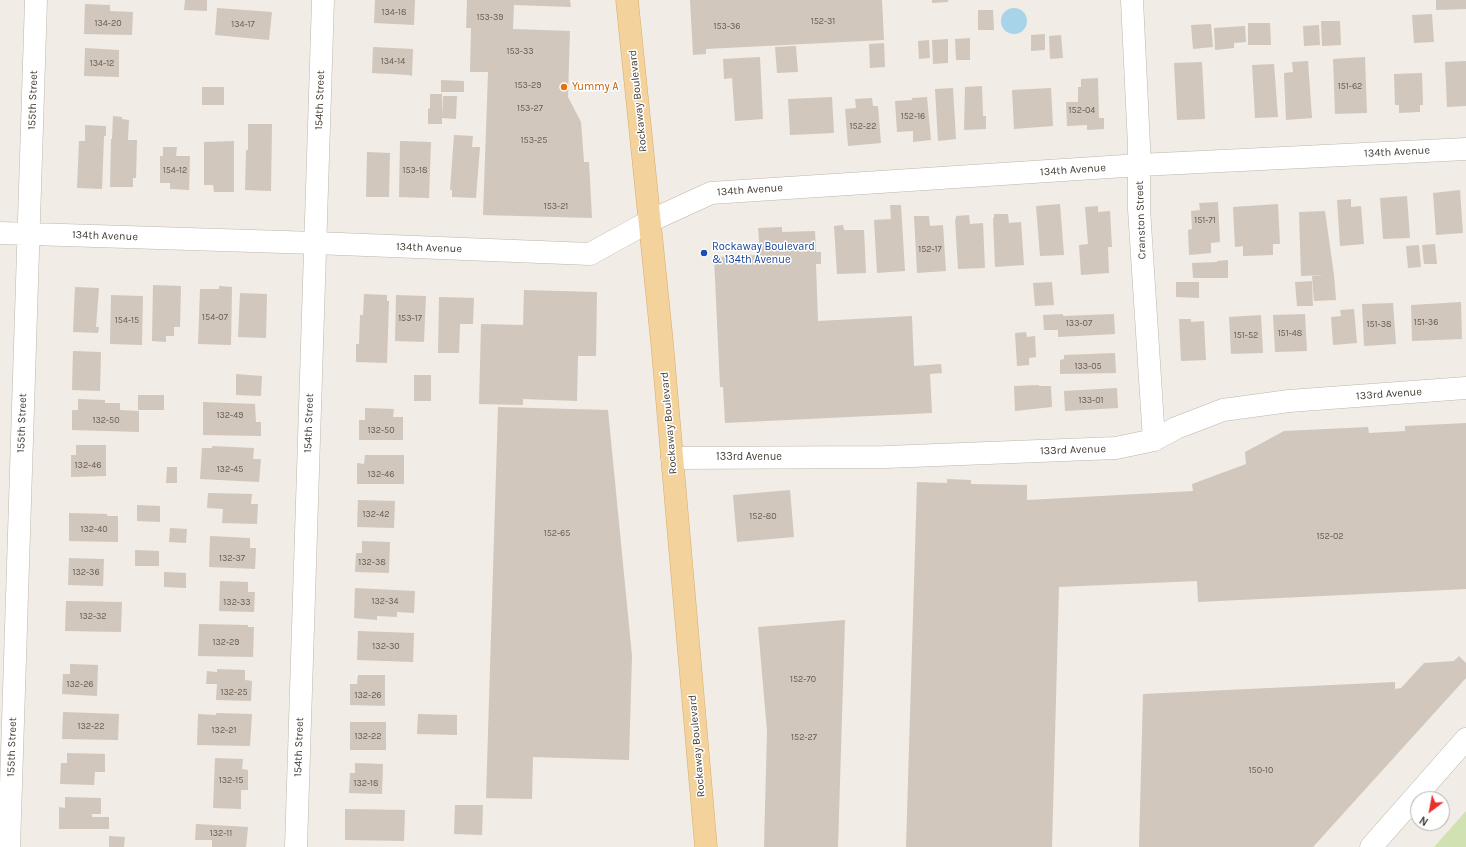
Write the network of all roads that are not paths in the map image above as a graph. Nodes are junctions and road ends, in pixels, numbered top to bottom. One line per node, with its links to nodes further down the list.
1 (36, 0): 9 (street, 155th Street)
2 (323, 0): 10 (street, 154th Street)
3 (627, 0): 7 (main road, Rockaway Boulevard)
4 (1132, 0): 6 (street, Cranston Street)
5 (1466, 149): 6 (street, 134th Avenue)
6 (1140, 165): 7 (street, 134th Avenue); 12 (street, Cranston Street)
7 (650, 221): 10 (street, 134th Avenue); 13 (main road, Rockaway Boulevard)
8 (0, 233): 9 (street, 134th Avenue)
9 (28, 234): 10 (street, 134th Avenue); 15 (street, 155th Street)
10 (315, 243): 16 (street, 154th Street)
11 (1466, 388): 12 (street, 133rd Avenue)
12 (1154, 440): 13 (street, 133rd Avenue)
13 (672, 458): 17 (main road, Rockaway Boulevard)
14 (1466, 739): 18 (street)
15 (9, 847)
16 (296, 847)
17 (706, 847)
18 (1371, 847)

